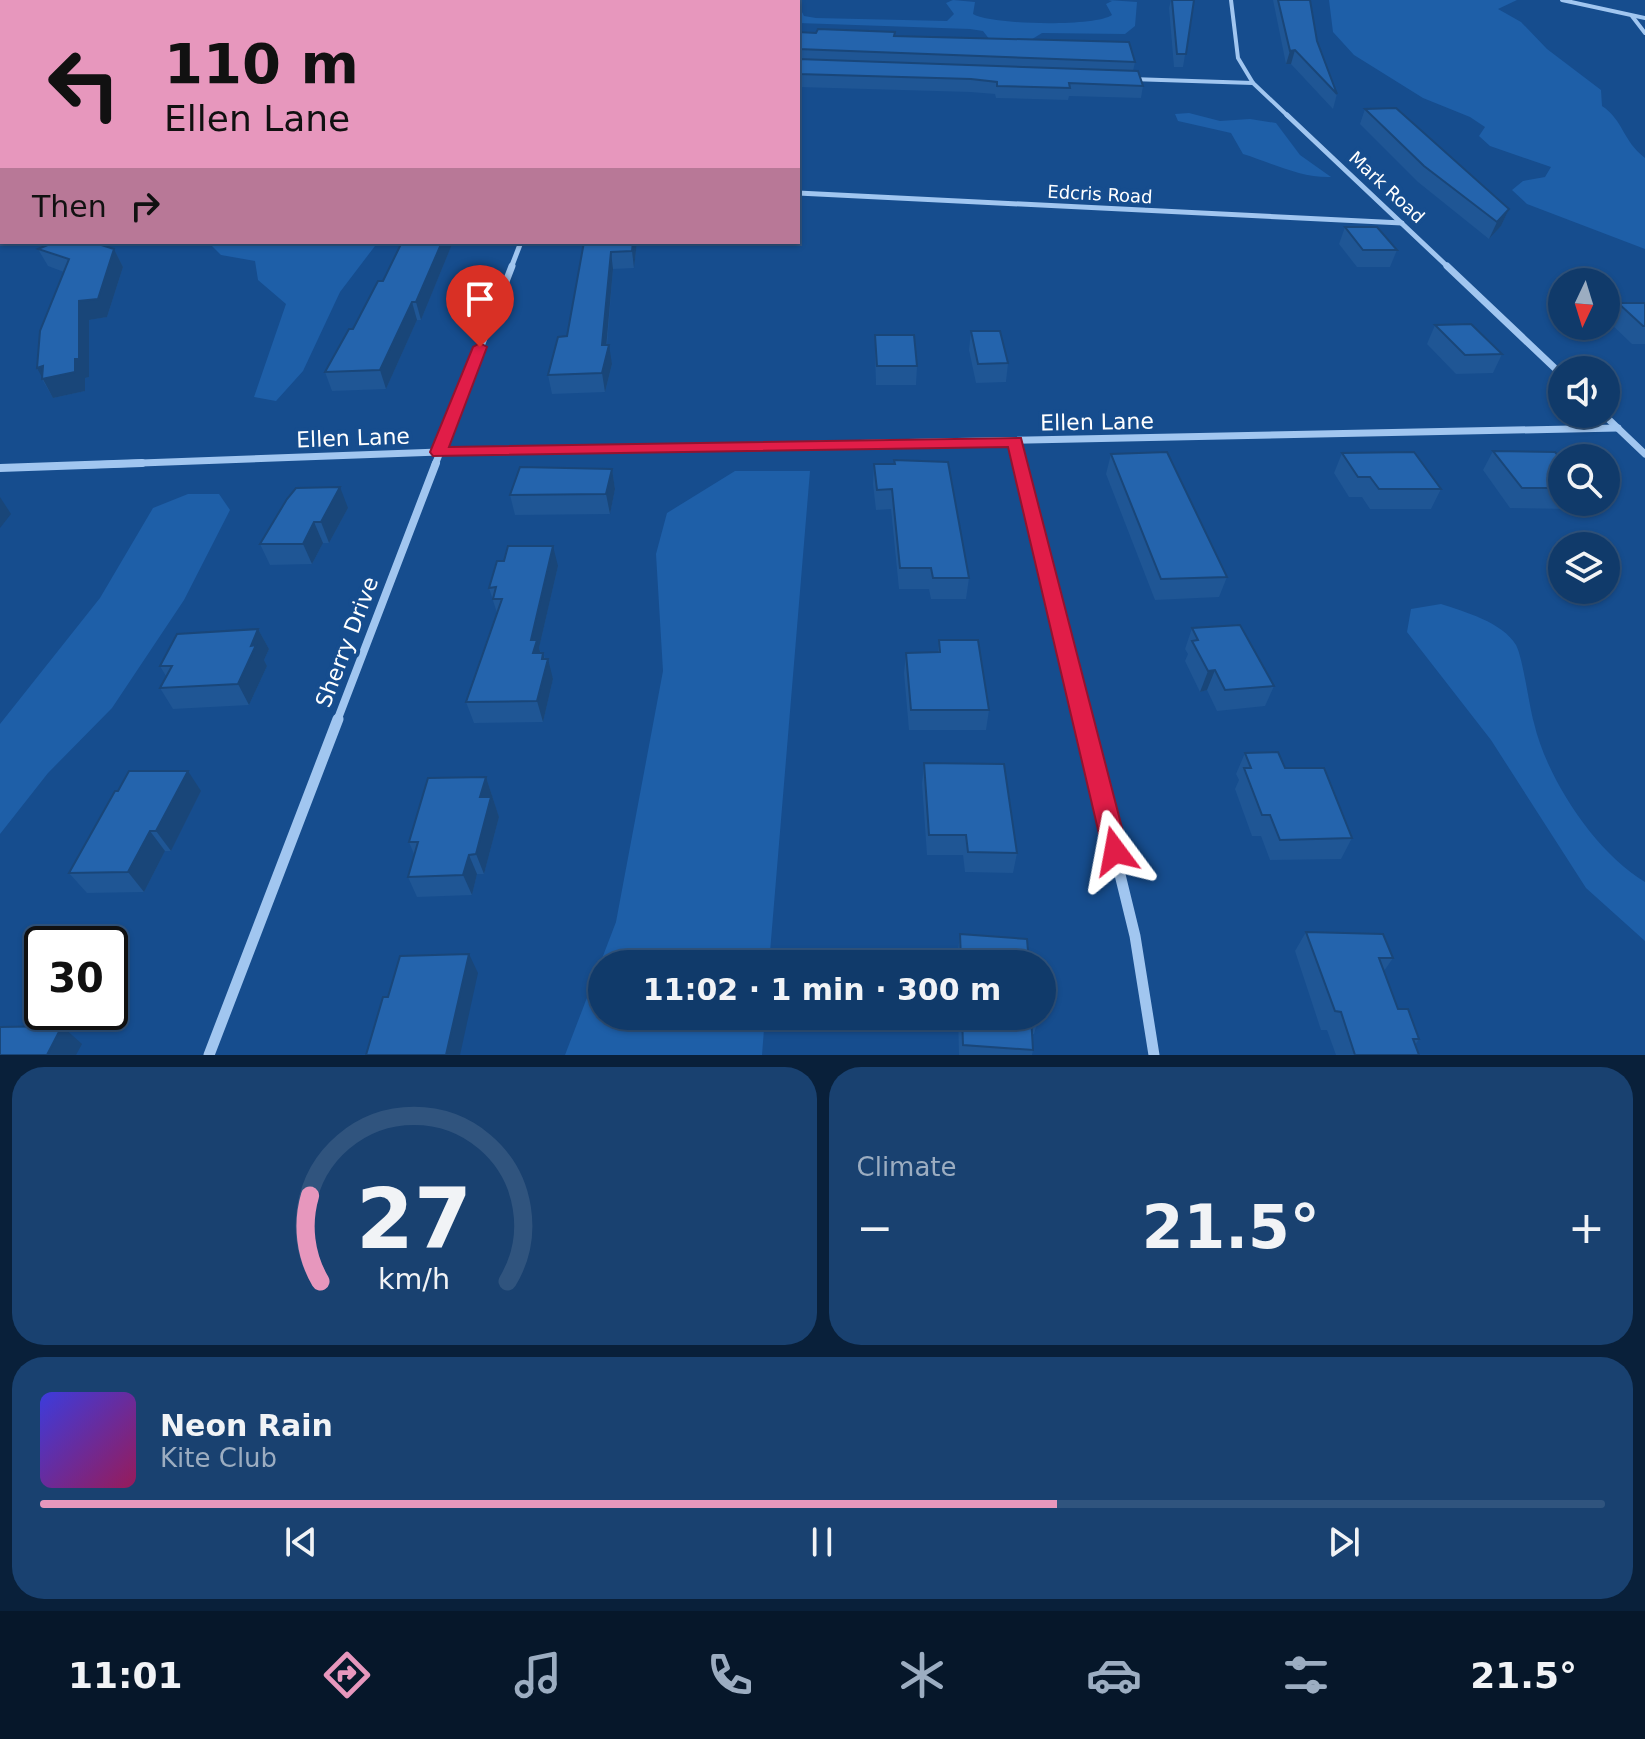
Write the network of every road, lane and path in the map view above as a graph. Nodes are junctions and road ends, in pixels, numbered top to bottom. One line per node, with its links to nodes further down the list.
1 (1231, 0): 7 (street, Mark Road)
2 (1562, 0): 3 (street)
3 (1632, 16): 4 (street); 5 (street)
4 (1645, 18)
5 (1645, 33)
6 (1116, 79): 7 (street)
7 (1253, 83): 9 (street, Mark Road)
8 (800, 193): 9 (street, Edcris Road)
9 (1402, 223): 11 (street, Mark Road)
10 (520, 244): 14 (street, Sherry Drive)
11 (1548, 362)
12 (1618, 428): 13 (street, Ellen Lane); 15 (street)
13 (1015, 442): 14 (street, Ellen Lane); 18 (street)
14 (439, 452): 16 (street, Ellen Lane); 17 (street, Sherry Drive)
15 (1645, 454)
16 (0, 468)
17 (209, 1055)
18 (1154, 1055)

